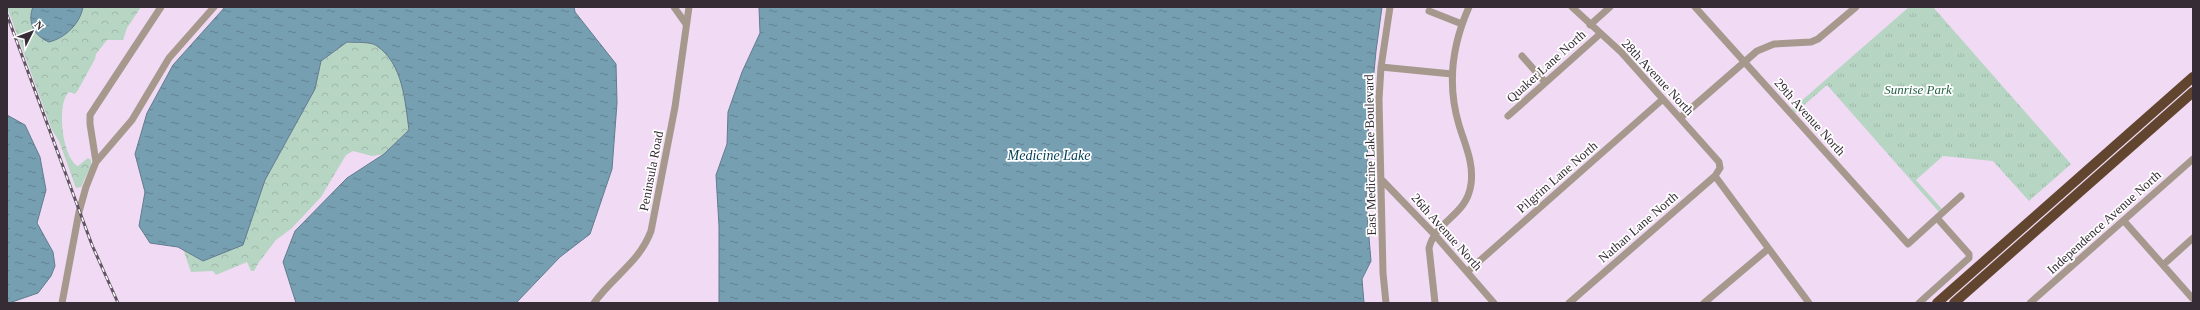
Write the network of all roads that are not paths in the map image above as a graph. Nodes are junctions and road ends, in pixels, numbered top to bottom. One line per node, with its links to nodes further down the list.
1 (161, 7): 27 (street)
2 (214, 7): 27 (street)
3 (674, 7): 12 (street)
4 (689, 7): 12 (street, Peninsula Road)
5 (1390, 7): 18 (street, East Medicine Lake Boulevard)
6 (1469, 7): 13 (street)
7 (1572, 7): 14 (street, 28th Avenue North)
8 (1610, 7): 14 (street, Quaker Lane North)
9 (1695, 7): 17 (street, 29th Avenue North)
10 (1856, 7): 17 (street)
11 (1430, 11): 13 (street)
12 (686, 24): 41 (street, Peninsula Road)
13 (1462, 24): 19 (street)
14 (1590, 25): 15 (street, 28th Avenue North)
15 (1600, 34): 21 (street, Quaker Lane North); 23 (street, 28th Avenue North)
16 (1522, 56): 21 (street)
17 (1744, 62): 25 (street); 32 (street, 29th Avenue North)
18 (1381, 67): 19 (street); 30 (street, East Medicine Lake Boulevard)
19 (1452, 74): 34 (street)
20 (2193, 77): 49 (highway)
21 (1545, 82): 24 (street, Quaker Lane North)
22 (2193, 92): 50 (highway)
23 (1663, 99): 25 (street, 28th Avenue North); 38 (street, Pilgrim Lane North)
24 (1508, 116)
25 (1680, 118): 28 (street, 28th Avenue North)
26 (2193, 159): 33 (street, Independence Avenue North)
27 (96, 162): 40 (street)
28 (1720, 168): 29 (street, Nathan Lane North)
29 (1715, 176): 36 (street); 45 (street, Nathan Lane North)
30 (1381, 179): 34 (street, 26th Avenue North); 42 (street, East Medicine Lake Boulevard)
31 (1961, 196): 32 (street)
32 (1937, 218): 48 (street)
33 (2124, 221): 37 (street); 51 (street, Independence Avenue North)
34 (1434, 234): 38 (street, 26th Avenue North); 43 (street)
35 (2193, 238): 37 (street)
36 (1768, 249): 46 (street); 47 (street)
37 (2163, 265): 39 (street)
38 (1467, 272): 44 (street, 26th Avenue North)
39 (2193, 299)
40 (62, 303)
41 (594, 303)
42 (1386, 303)
43 (1435, 303)
44 (1494, 303)
45 (1569, 303)
46 (1704, 303)
47 (1809, 303)
48 (1919, 303)
49 (1937, 303)
50 (1954, 303)
51 (2030, 303)

